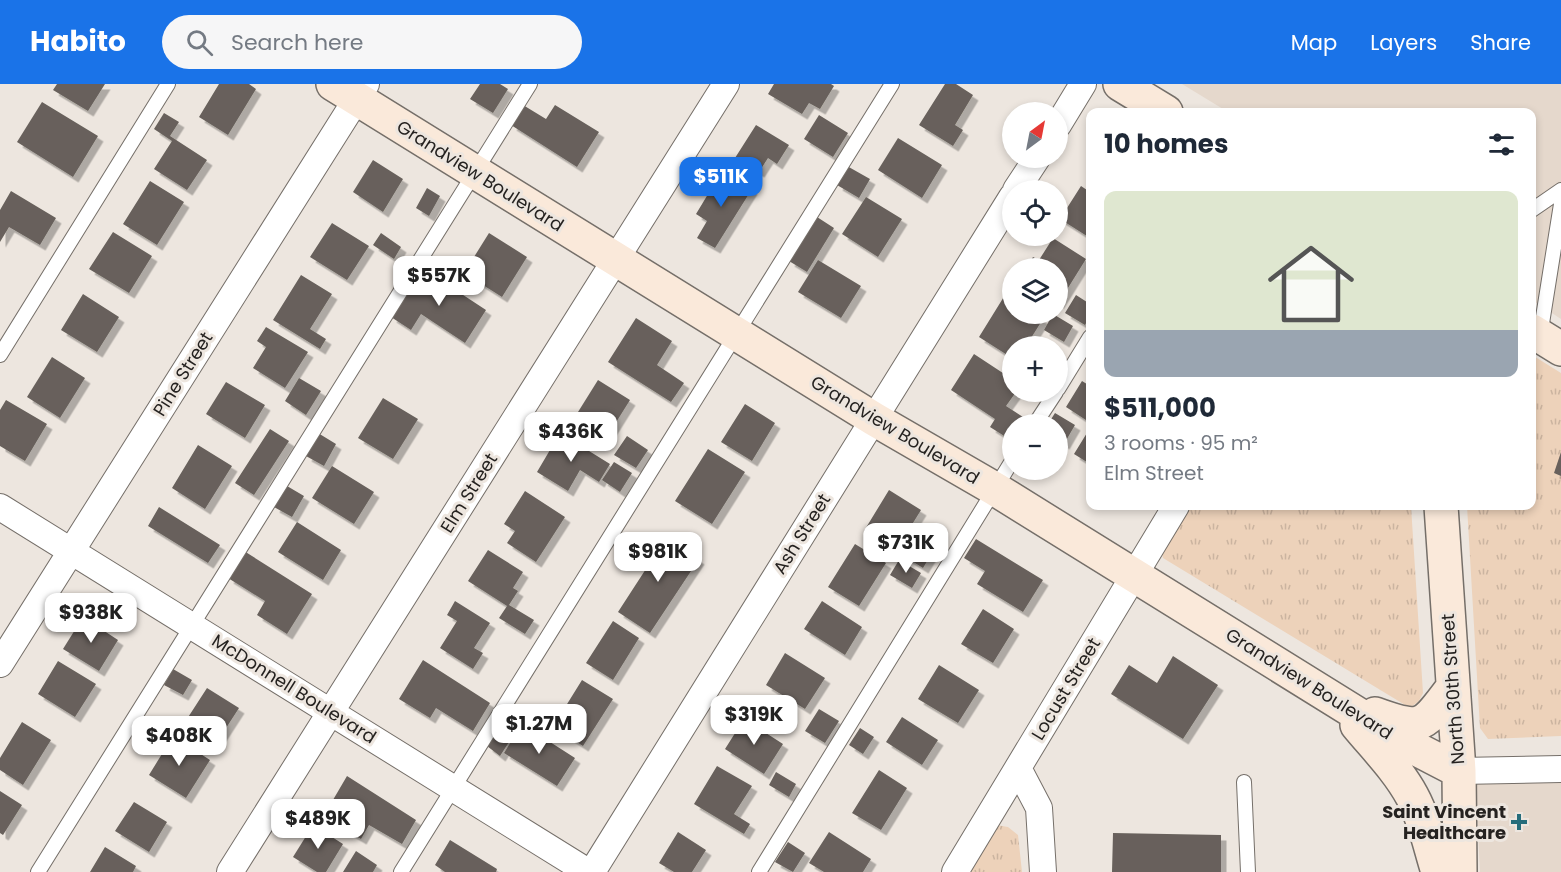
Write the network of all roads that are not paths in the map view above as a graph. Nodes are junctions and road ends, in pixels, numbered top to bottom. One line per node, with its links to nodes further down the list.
1 (168, 84): 19 (lane)
2 (530, 84): 10 (lane)
3 (726, 84): 15 (street, Elm Street)
4 (892, 84): 16 (lane)
5 (1083, 84): 8 (street)
6 (1120, 84): 9 (street)
7 (352, 89): 10 (street, Grandview Boulevard); 27 (street, Pine Street)
8 (1068, 108)
9 (1159, 108)
10 (474, 172): 15 (street, Grandview Boulevard); 29 (lane)
11 (1561, 190): 13 (lane)
12 (1561, 204): 17 (lane)
13 (1536, 207)
14 (1002, 213): 21 (street, Ash Street)
15 (615, 260): 16 (street, Grandview Boulevard); 33 (street, Elm Street)
16 (735, 334): 21 (street, Grandview Boulevard); 38 (lane)
17 (1541, 338)
18 (1086, 343): 20 (lane)
19 (0, 355)
20 (1068, 372)
21 (874, 419): 23 (street, Grandview Boulevard); 42 (street, Ash Street)
22 (1002, 477): 23 (lane)
23 (995, 489): 28 (street, Grandview Boulevard); 43 (lane)
24 (0, 507): 27 (street, McDonnell Boulevard)
25 (1174, 510): 28 (street, Locust Street)
26 (1441, 510): 31 (street, North 30th Street)
27 (71, 551): 29 (street, McDonnell Boulevard); 30 (street, Pine Street)
28 (1134, 576): 32 (street, Grandview Boulevard); 34 (street, Locust Street)
29 (192, 626): 33 (street, McDonnell Boulevard); 39 (lane)
30 (0, 664)
31 (1453, 687): 32 (street); 36 (street, North 30th Street)
32 (1336, 701): 36 (street, Grandview Boulevard); 47 (street)
33 (331, 712): 38 (street, McDonnell Boulevard); 40 (street, Elm Street)
34 (1018, 768): 44 (street, Locust Street); 45 (street)
35 (1561, 769): 36 (street)
36 (1459, 771): 48 (street, North 30th Street)
37 (1244, 782): 46 (lane)
38 (453, 788): 41 (lane); 42 (street, McDonnell Boulevard)
39 (38, 872)
40 (231, 872)
41 (401, 872)
42 (590, 872)
43 (759, 872)
44 (955, 872)
45 (1043, 872)
46 (1248, 872)
47 (1438, 872)
48 (1460, 872)

